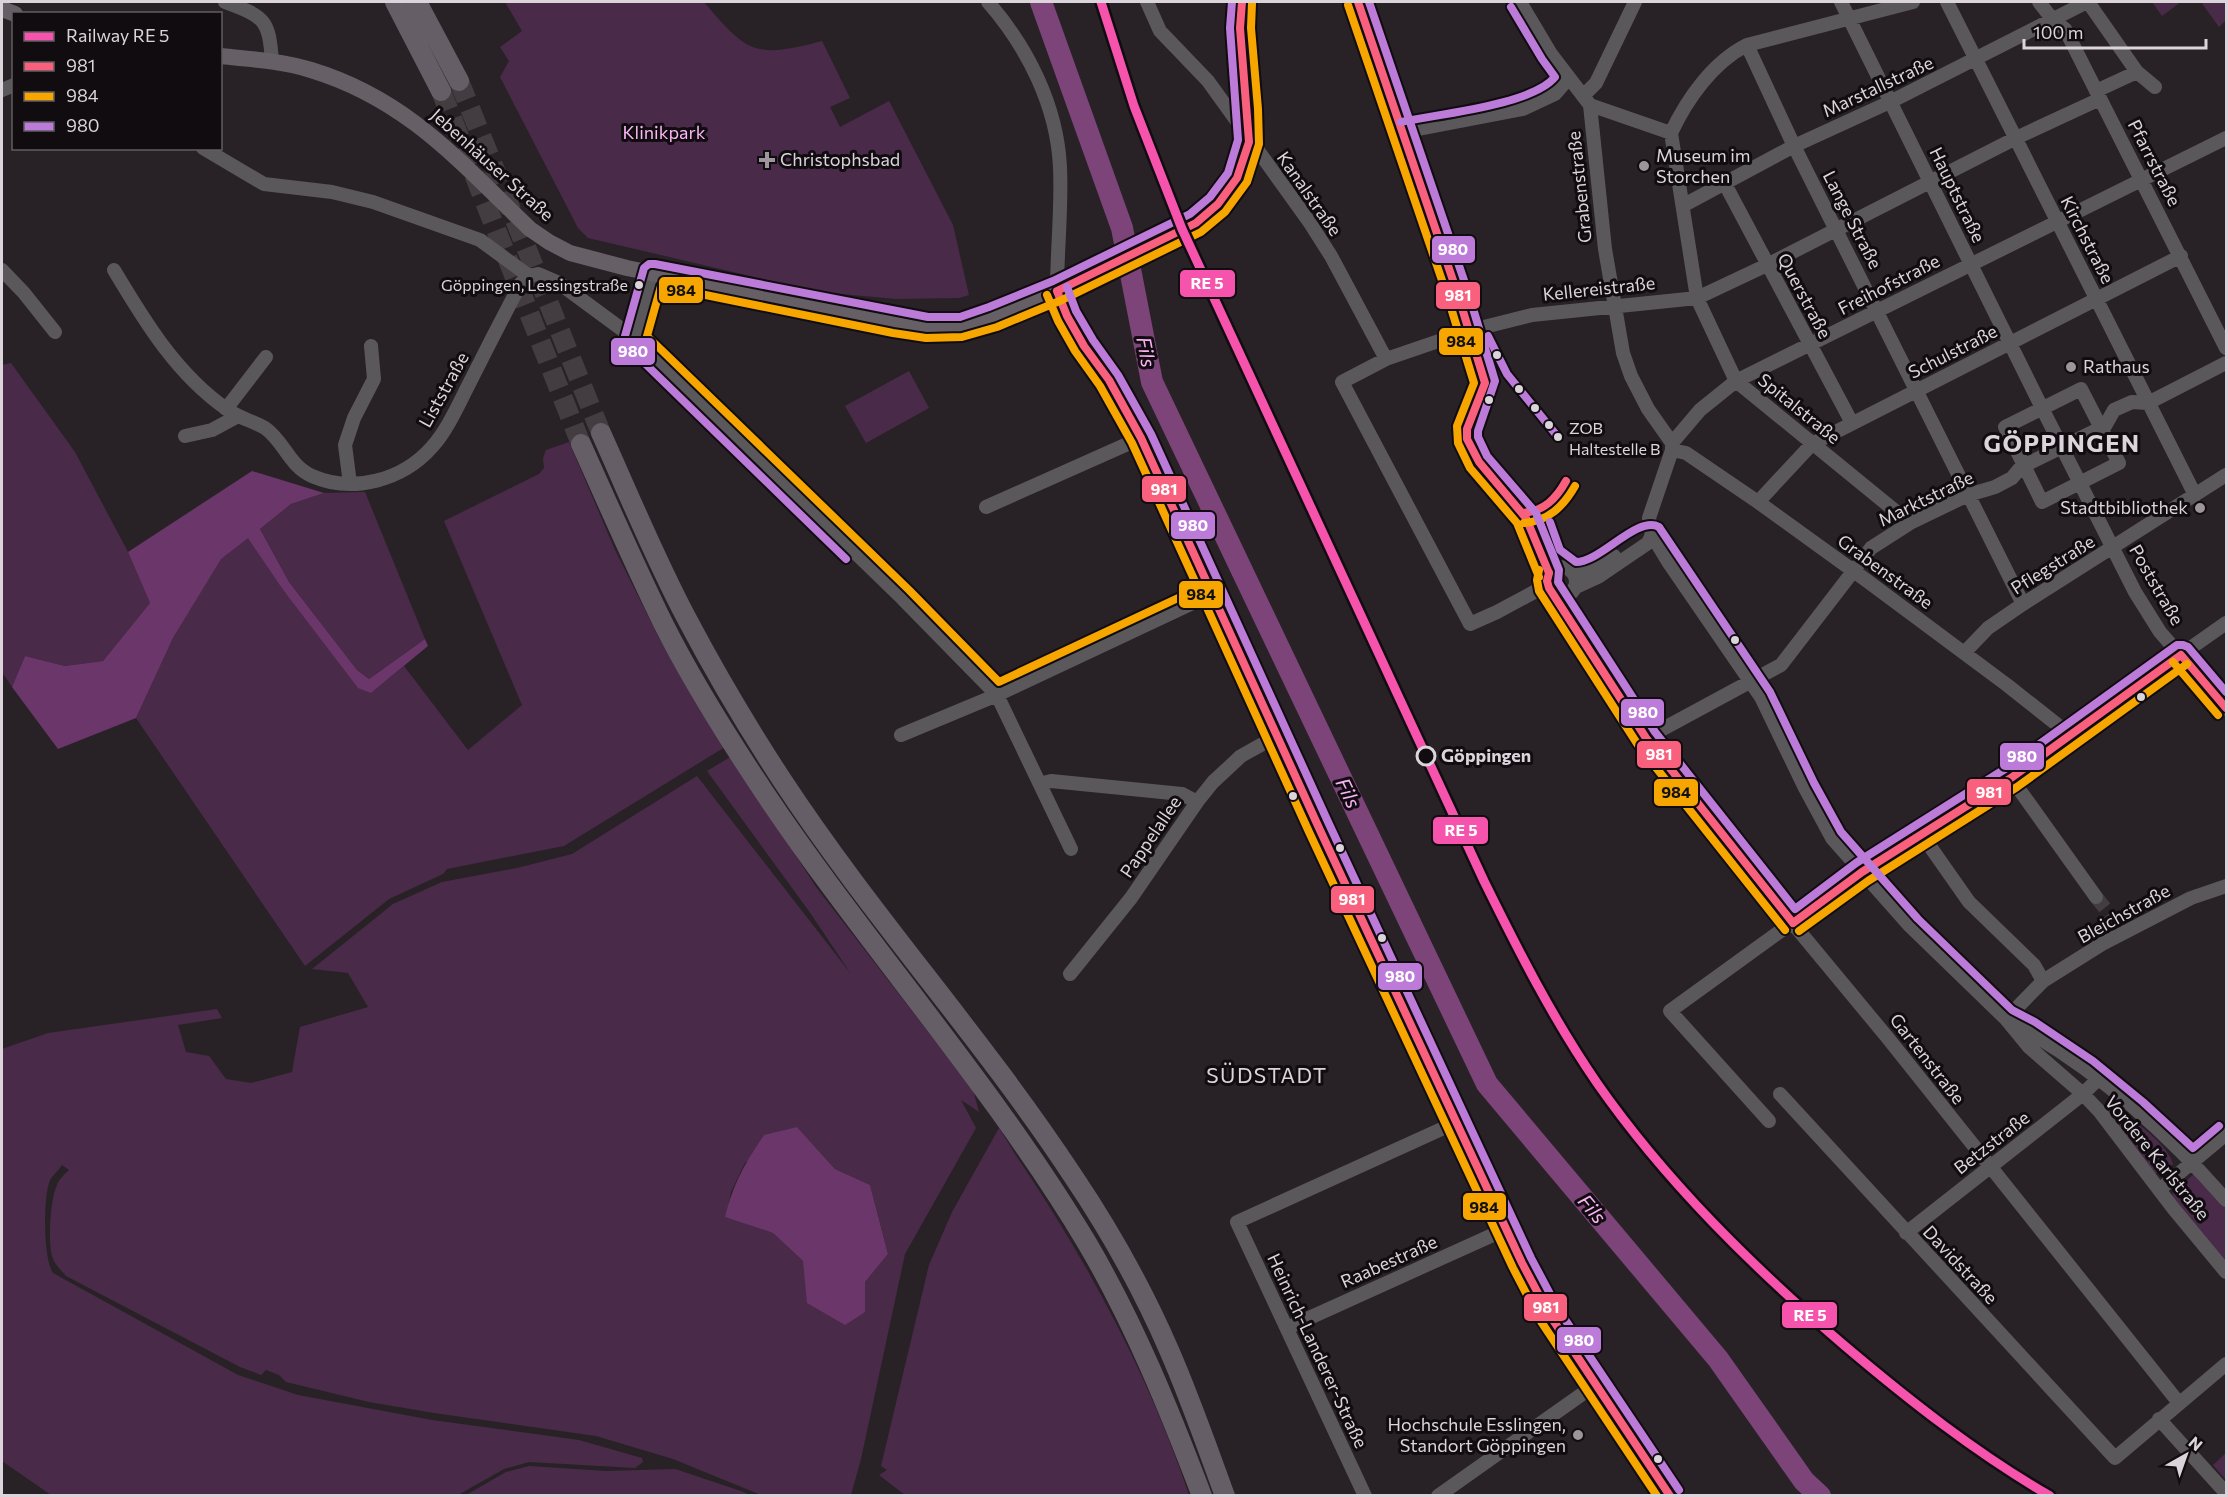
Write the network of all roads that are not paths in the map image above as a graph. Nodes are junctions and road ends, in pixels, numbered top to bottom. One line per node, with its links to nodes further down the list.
1 (225, 2): 20 (street)
2 (394, 2): 25 (highway)
3 (417, 2): 23 (highway)
4 (988, 2): 48 (street)
5 (1147, 2): 61 (street, Kanalstraße)
6 (1242, 2): 48 (main road, Jebenhäuser Straße)
7 (1358, 2): 29 (street, Gartenstraße)
8 (1520, 2): 22 (street)
9 (1635, 2): 27 (street)
10 (1842, 2): 15 (street, Hauptstraße)
11 (1913, 2): 15 (street)
12 (1947, 2): 19 (street, Kirchstraße)
13 (2039, 2): 16 (street, Pfarrstraße)
14 (2088, 2): 16 (street, Marstallstraße); 21 (street, Marstallstraße)
15 (1850, 18): 17 (street); 28 (street, Hauptstraße)
16 (2053, 20): 19 (street, Marstallstraße); 26 (street, Pfarrstraße)
17 (1747, 45): 30 (street); 33 (street, Lange Straße)
18 (222, 56): 20 (main road, Jebenhäuser Straße)
19 (1976, 60): 28 (street, Marstallstraße); 31 (street, Kirchstraße)
20 (272, 62): 46 (main road, Jebenhäuser Straße)
21 (2137, 72): 24 (street, Marstallstraße); 26 (street)
22 (1569, 78): 27 (street); 29 (street)
23 (459, 81)
24 (2156, 87)
25 (441, 91)
26 (2098, 95): 31 (street, Kellereistraße); 36 (street, Pfarrstraße)
27 (1587, 100): 30 (street); 51 (street, Grabenstraße)
28 (1890, 102): 33 (street, Marstallstraße); 35 (street, Hauptstraße)
29 (1403, 132): 53 (street, Gartenstraße)
30 (1671, 133): 38 (street, Spitalstraße)
31 (2016, 138): 35 (street, Kellereistraße); 39 (street, Kirchstraße)
32 (2226, 138): 36 (street, Freihofstraße)
33 (1794, 146): 37 (street, Marstallstraße); 40 (street, Lange Straße)
34 (206, 150): 47 (street)
35 (1931, 180): 40 (street, Kellereistraße); 42 (street, Hauptstraße)
36 (2143, 181): 39 (street, Freihofstraße); 41 (street, Pfarrstraße)
37 (1725, 184): 38 (street, Marstallstraße); 43 (street, Querstraße)
38 (1684, 205): 49 (street, Spitalstraße)
39 (2058, 222): 42 (street, Freihofstraße); 50 (street, Kirchstraße)
40 (1837, 230): 43 (street, Kellereistraße); 52 (street, Lange Straße)
41 (2181, 256): 50 (street, Schulstraße); 59 (street, Pfarrstraße)
42 (1971, 264): 52 (street, Freihofstraße); 56 (street, Hauptstraße)
43 (1767, 265): 49 (street, Kellereistraße); 57 (street, Querstraße)
44 (2, 270): 54 (street)
45 (114, 270): 67 (street, Liststraße)
46 (653, 274): 48 (main road, Jebenhäuser Straße); 55 (street)
47 (529, 276): 55 (street); 80 (street, Liststraße)
48 (1057, 291): 72 (main road)
49 (1697, 298): 51 (street, Kellereistraße); 63 (street, Spitalstraße)
50 (2096, 298): 56 (street, Schulstraße); 65 (street, Kirchstraße)
51 (1613, 305): 53 (street, Kellereistraße); 75 (street, Grabenstraße)
52 (1876, 311): 57 (street, Freihofstraße); 64 (street, Lange Straße)
53 (1468, 331): 61 (street, Kellereistraße); 90 (street, Gartenstraße)
54 (55, 332)
55 (635, 339): 98 (street)
56 (2010, 344): 64 (street, Schulstraße); 66 (street, Hauptstraße)
57 (1809, 345): 63 (street, Freihofstraße); 68 (street, Querstraße)
58 (371, 346): 80 (street)
59 (2226, 348)
60 (266, 357): 67 (street)
61 (1386, 358): 90 (street, Kellereistraße)
62 (2226, 363): 65 (street, Marktstraße)
63 (1736, 381): 74 (street, Spitalstraße); 75 (street, Freihofstraße)
64 (1916, 391): 68 (street, Schulstraße); 81 (street, Lange Straße)
65 (2148, 403): 69 (street, Marktstraße); 82 (street, Kirchstraße)
66 (2041, 406): 69 (street); 76 (street, Poststraße); 77 (street)
67 (232, 413): 71 (street); 80 (street, Liststraße)
68 (1852, 423): 74 (street, Schulstraße)
69 (2102, 428): 76 (street, Marktstraße); 79 (street)
70 (601, 433): 136 (highway)
71 (185, 436)
72 (1141, 438): 84 (street); 92 (main road)
73 (581, 444): 135 (highway)
74 (1812, 444): 83 (street, Schulstraße); 85 (street, Spitalstraße)
75 (1672, 447): 83 (street, Grabenstraße); 86 (street, Freihofstraße)
76 (2062, 448): 77 (street, Marktstraße); 79 (street, Poststraße)
77 (2024, 466): 79 (street); 81 (street, Marktstraße)
78 (2226, 475): 82 (street, Pflegstraße)
79 (2080, 483): 87 (street, Poststraße)
80 (350, 484)
81 (1968, 495): 85 (street, Marktstraße); 93 (street, Lange Straße)
82 (2195, 495): 87 (street, Pflegstraße)
83 (1758, 502): 88 (street, Grabenstraße)
84 (986, 507)
85 (1910, 524): 88 (street, Marktstraße)
86 (1652, 535): 89 (street); 91 (street); 97 (street)
87 (2114, 548): 93 (street, Pflegstraße); 96 (street, Poststraße)
88 (1853, 571): 95 (street, Grabenstraße); 97 (street, Marktstraße)
89 (1572, 572): 90 (street); 91 (street)
90 (1551, 584): 91 (street); 103 (street, Gartenstraße)
91 (1574, 588)
92 (1212, 594): 98 (street); 102 (main road)
93 (2023, 604): 95 (street, Pflegstraße)
94 (2226, 623): 96 (street)
95 (1964, 653): 100 (street, Grabenstraße)
96 (2181, 655): 99 (street, Poststraße); 100 (street)
97 (1751, 682): 103 (street, Marktstraße); 109 (street)
98 (997, 695): 101 (street); 105 (street)
99 (2226, 708)
100 (2069, 734): 104 (street)
101 (901, 735)
102 (1277, 736): 106 (street, Pappelallee); 120 (main road)
103 (1646, 738): 112 (street, Gartenstraße)
104 (2011, 778): 107 (street); 111 (street, Bleichstraße)
105 (1040, 784): 106 (street); 108 (street)
106 (1197, 802): 113 (street, Pappelallee)
107 (1922, 835): 109 (street); 114 (street)
108 (1071, 849)
109 (1862, 872): 112 (street); 115 (street)
110 (2226, 885): 114 (street, Bleichstraße)
111 (2096, 897)
112 (1793, 923): 119 (street); 123 (street, Gartenstraße)
113 (1070, 974)
114 (2043, 981): 115 (street, Bleichstraße)
115 (2006, 1019): 116 (street, Vordere Karlstraße); 118 (street, Vordere Karlstraße)
116 (2098, 1079): 118 (street, Betzstraße); 122 (street, Vordere Karlstraße)
117 (1780, 1094): 127 (street, Davidstraße)
118 (2083, 1094): 123 (street, Betzstraße); 124 (street, Vordere Karlstraße)
119 (1769, 1121)
120 (1457, 1122): 126 (main road); 129 (street, Heinrich-Landerer-Straße)
121 (2226, 1134): 122 (street)
122 (2193, 1162): 124 (street); 125 (street, Vordere Karlstraße)
123 (1990, 1168): 127 (street, Betzstraße); 132 (street, Gartenstraße)
124 (2159, 1190): 128 (street, Vordere Karlstraße)
125 (2226, 1200)
126 (1506, 1229): 129 (street, Raabestraße); 131 (main road)
127 (1906, 1233): 133 (street, Davidstraße)
128 (2226, 1272)
129 (1287, 1328): 137 (street, Heinrich-Landerer-Straße)
130 (2226, 1364): 132 (street)
131 (1595, 1386): 138 (street); 139 (main road)
132 (2180, 1402): 133 (street)
133 (2159, 1419): 134 (street)
134 (2226, 1493)
135 (1202, 1496)
136 (1226, 1496)
137 (1365, 1496)
138 (1438, 1496)
139 (1670, 1496)

